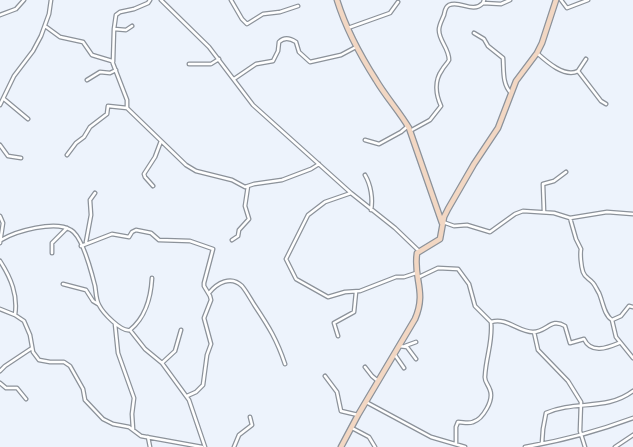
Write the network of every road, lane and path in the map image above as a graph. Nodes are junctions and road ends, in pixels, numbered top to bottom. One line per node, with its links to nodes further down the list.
1 (24, 0): 14 (street)
2 (51, 0): 15 (street)
3 (150, 0): 18 (street)
4 (161, 0): 22 (street)
5 (230, 0): 13 (street)
6 (337, 0): 17 (main road)
7 (510, 0): 11 (street)
8 (556, 0): 21 (main road)
9 (561, 0): 10 (street)
10 (588, 0)
11 (484, 1): 36 (street)
12 (398, 2): 17 (street)
13 (298, 6)
14 (0, 15)
15 (45, 26): 24 (street); 31 (street)
16 (132, 26): 18 (street)
17 (347, 28): 20 (main road)
18 (114, 29): 24 (street)
19 (474, 33): 30 (street)
20 (356, 47): 28 (street); 36 (main road)
21 (537, 53): 27 (street); 30 (main road)
22 (219, 59): 25 (street); 28 (street)
23 (586, 59): 27 (street)
24 (114, 63): 26 (street)
25 (189, 64)
26 (116, 70): 29 (street); 34 (street)
27 (578, 71): 32 (street)
28 (234, 79): 42 (street)
29 (87, 80)
30 (511, 93): 54 (main road)
31 (4, 98): 33 (street); 35 (street)
32 (606, 104)
33 (0, 105)
34 (127, 108): 38 (street); 40 (street)
35 (28, 119)
36 (409, 129): 37 (street); 54 (main road)
37 (365, 140)
38 (162, 141): 45 (street); 46 (street)
39 (0, 145): 41 (street)
40 (67, 155)
41 (21, 158)
42 (319, 164): 46 (street); 48 (street)
43 (566, 172): 50 (street)
44 (365, 175): 49 (street)
45 (153, 186)
46 (248, 186): 56 (street)
47 (95, 193): 58 (street)
48 (351, 193): 49 (street); 66 (street)
49 (371, 210): 60 (street)
50 (544, 212): 53 (street); 54 (street)
51 (633, 214): 53 (street)
52 (0, 216): 57 (street)
53 (570, 218): 72 (street)
54 (443, 224): 60 (main road)
55 (67, 228): 57 (street); 59 (street); 61 (street)
56 (232, 240)
57 (0, 242)
58 (86, 243): 59 (street); 67 (street)
59 (81, 246): 68 (street)
60 (419, 251): 63 (main road)
61 (52, 253)
62 (0, 261): 71 (street)
63 (418, 275): 66 (street); 73 (street); 81 (main road)
64 (152, 278): 75 (street)
65 (63, 284): 68 (street)
66 (356, 292): 78 (street)
67 (209, 293): 87 (street); 95 (street)
68 (99, 305): 74 (street)
69 (633, 307): 72 (street)
70 (0, 309): 71 (street)
71 (15, 315): 82 (street)
72 (612, 320): 80 (street)
73 (491, 322): 77 (street); 107 (street)
74 (116, 324): 75 (street); 103 (street)
75 (130, 330): 86 (street)
76 (181, 330): 86 (street)
77 (534, 332): 80 (street); 98 (street)
78 (338, 336)
79 (416, 342): 81 (street)
80 (619, 343): 84 (street)
81 (402, 346): 83 (main road); 85 (street)
82 (32, 348): 90 (street); 103 (street)
83 (394, 354): 89 (street); 92 (main road)
84 (633, 358)
85 (416, 359)
86 (162, 363): 95 (street)
87 (285, 364)
88 (365, 367): 92 (street)
89 (404, 368)
90 (0, 372)
91 (325, 376): 99 (street)
92 (378, 381): 97 (main road)
93 (0, 383): 96 (street)
94 (633, 391): 98 (street)
95 (186, 396): 110 (street)
96 (26, 398)
97 (366, 402): 99 (main road); 107 (street)
98 (582, 405): 104 (street); 108 (street)
99 (358, 415): 102 (main road)
100 (250, 417): 111 (street)
101 (633, 418): 104 (street)
102 (351, 428): 112 (main road); 113 (street)
103 (133, 429): 106 (street)
104 (580, 434): 108 (street); 116 (street)
105 (633, 435): 117 (street)
106 (148, 437): 109 (street); 110 (street)
107 (456, 444): 114 (street)
108 (542, 444): 115 (street)
109 (150, 447)
110 (203, 447)
111 (234, 447)
112 (341, 447)
113 (375, 447)
114 (465, 447)
115 (524, 447)
116 (585, 447)
117 (615, 447)

